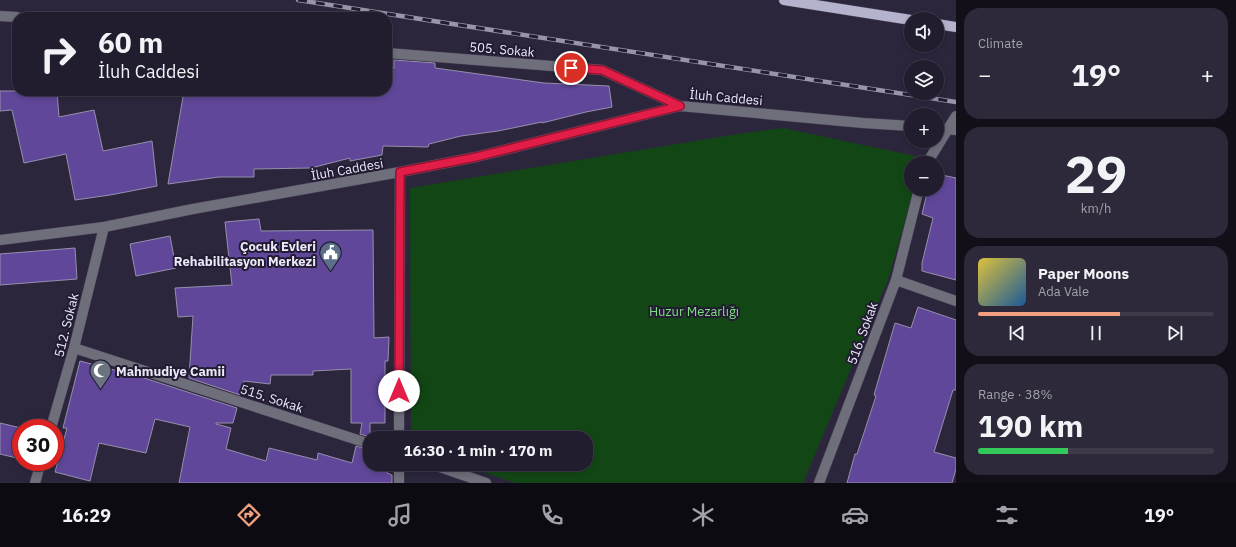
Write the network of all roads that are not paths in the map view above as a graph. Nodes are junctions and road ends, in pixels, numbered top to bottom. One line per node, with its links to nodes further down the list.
1 (784, 0): 4 (main road)
2 (0, 16): 3 (street)
3 (12, 17)
4 (904, 19)
5 (944, 25): 6 (main road)
6 (956, 27)
7 (392, 52): 8 (street, 505. Sokak)
8 (680, 106): 10 (street, İluh Caddesi); 13 (street, İluh Caddesi)
9 (956, 116): 11 (street)
10 (904, 125)
11 (947, 129): 12 (street)
12 (931, 156)
13 (400, 172): 15 (street, İluh Caddesi); 21 (street)
14 (917, 196): 17 (street, 516. Sokak)
15 (104, 227): 16 (street, İluh Caddesi); 19 (street, 512. Sokak)
16 (0, 240)
17 (896, 280): 18 (street); 29 (street, 516. Sokak)
18 (956, 301)
19 (74, 348): 20 (street, 512. Sokak); 22 (street, 515. Sokak)
20 (54, 419)
21 (399, 431)
22 (363, 442)
23 (39, 471): 26 (street)
24 (399, 471): 27 (street)
25 (451, 471): 28 (street)
26 (36, 483)
27 (399, 483)
28 (486, 483)
29 (819, 483)

